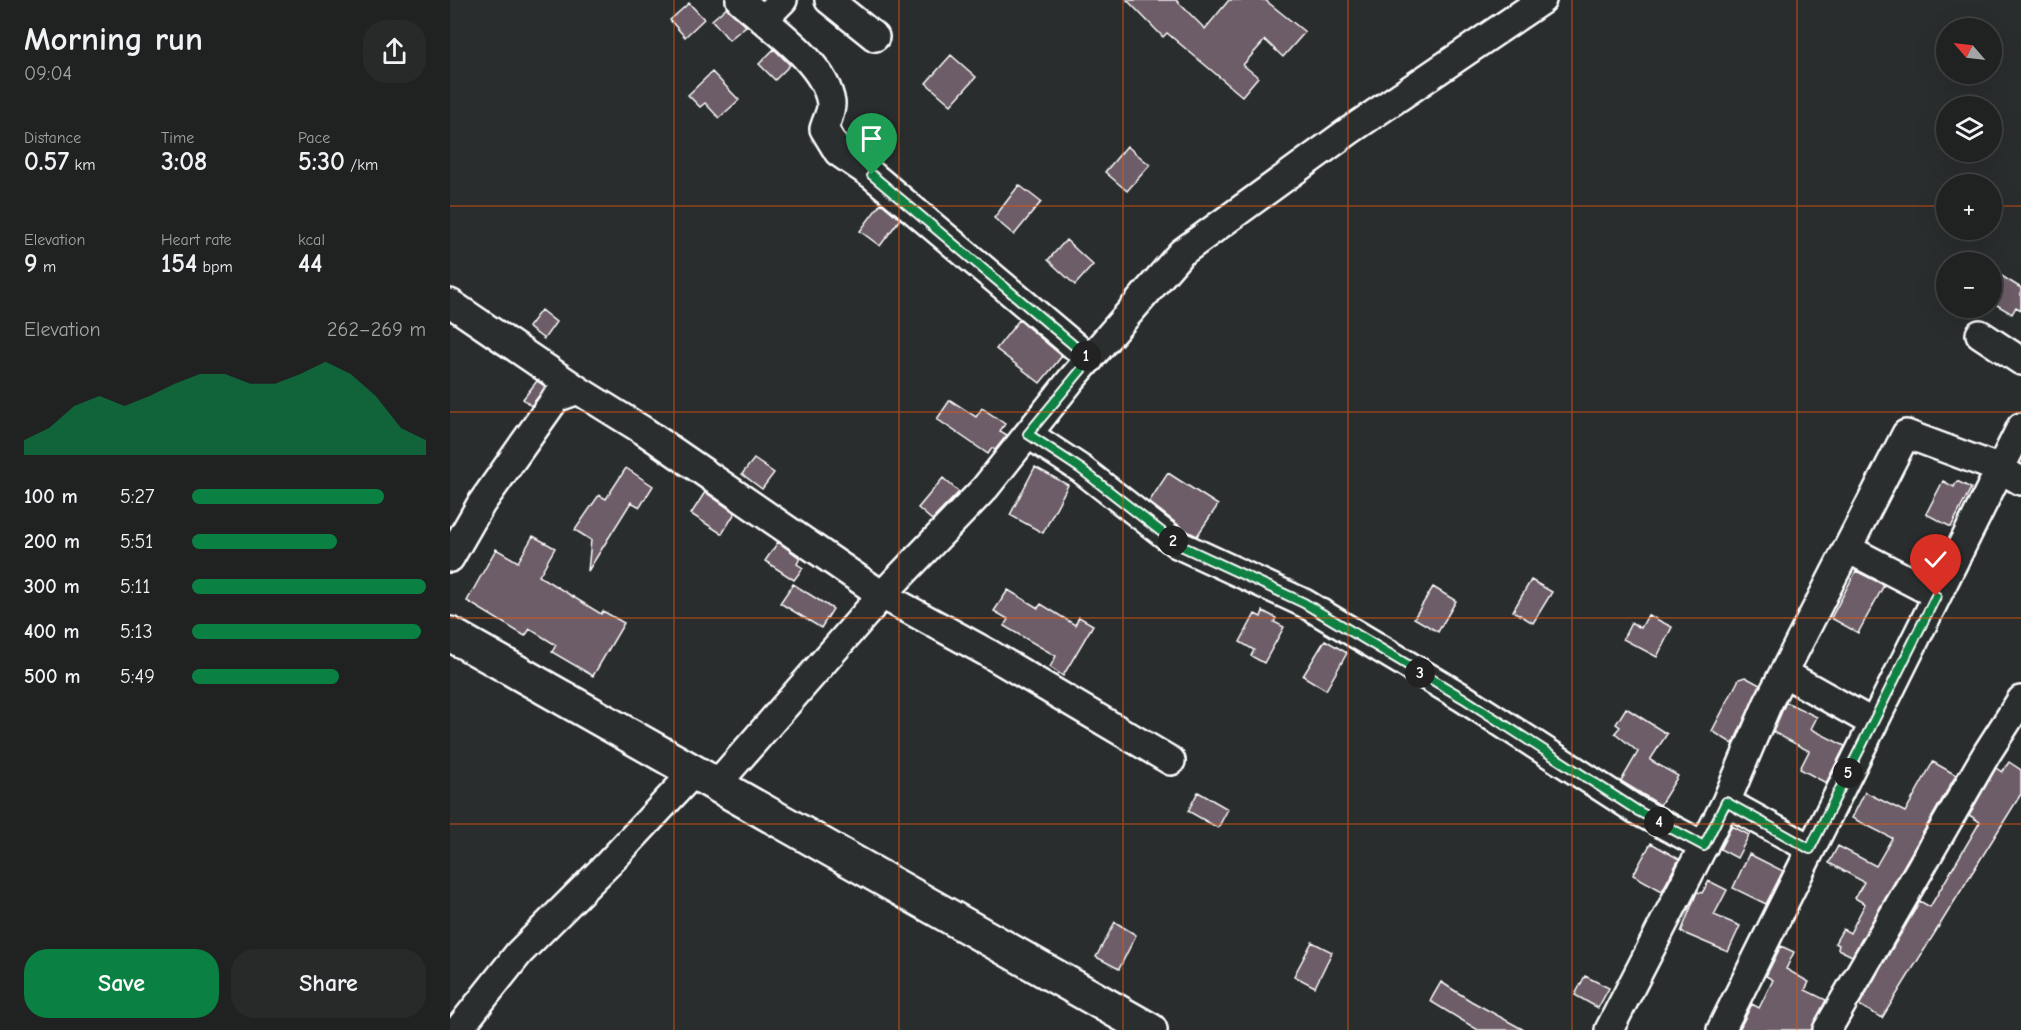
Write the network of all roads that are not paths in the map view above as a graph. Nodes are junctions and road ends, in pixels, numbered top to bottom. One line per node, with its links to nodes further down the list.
1 (740, 0): 5 (street)
2 (783, 0): 5 (street)
3 (829, 0): 6 (street)
4 (1542, 0): 9 (street)
5 (763, 20): 9 (street)
6 (875, 37)
7 (450, 303): 11 (street)
8 (1980, 334): 10 (street)
9 (1090, 359): 13 (street)
10 (2021, 361)
11 (578, 390): 16 (street); 17 (street)
12 (2021, 427): 14 (street)
13 (1028, 434): 17 (street); 26 (street)
14 (2010, 475): 15 (street); 18 (street)
15 (1848, 549): 18 (street); 20 (street)
16 (450, 558)
17 (882, 596): 23 (street); 24 (street)
18 (1936, 596): 22 (street)
19 (450, 634): 24 (highway)
20 (1784, 673): 22 (street); 25 (street)
21 (2021, 700): 32 (street)
22 (1873, 723): 27 (street)
23 (1171, 761)
24 (705, 779): 28 (highway); 29 (street)
25 (1726, 802): 26 (street); 27 (street)
26 (1704, 846): 30 (street)
27 (1810, 849): 31 (street)
28 (1132, 1026)
29 (458, 1030)
30 (1609, 1030)
31 (1721, 1030)
32 (1827, 1030)

